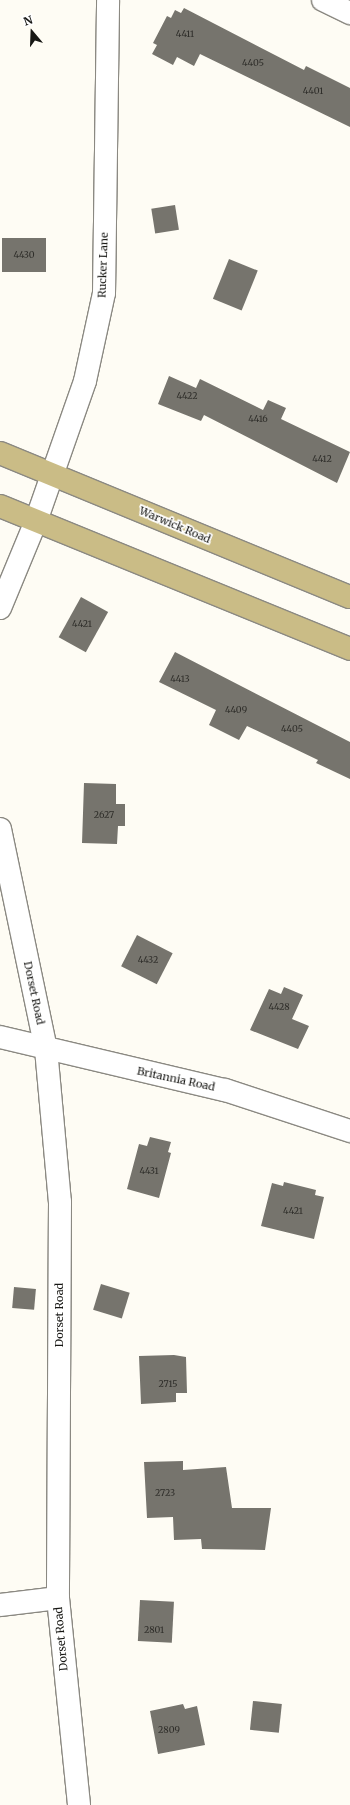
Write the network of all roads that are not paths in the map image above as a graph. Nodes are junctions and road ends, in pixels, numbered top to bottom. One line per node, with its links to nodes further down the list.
1 (108, 0): 5 (street, Rucker Lane)
2 (323, 0): 3 (street)
3 (350, 13)
4 (0, 453): 5 (main road, Warwick Road)
5 (52, 473): 7 (street, Rucker Lane); 8 (main road, Warwick Road)
6 (0, 506): 7 (main road)
7 (36, 521): 9 (street); 10 (main road)
8 (350, 597)
9 (0, 608)
10 (350, 649)
11 (0, 829): 13 (street, Dorset Road)
12 (0, 1037): 13 (street, Britannia Road)
13 (46, 1048): 14 (street, Britannia Road); 15 (street, Dorset Road)
14 (350, 1130)
15 (58, 1598): 16 (street); 17 (street, Dorset Road)
16 (0, 1606)
17 (79, 1805)

